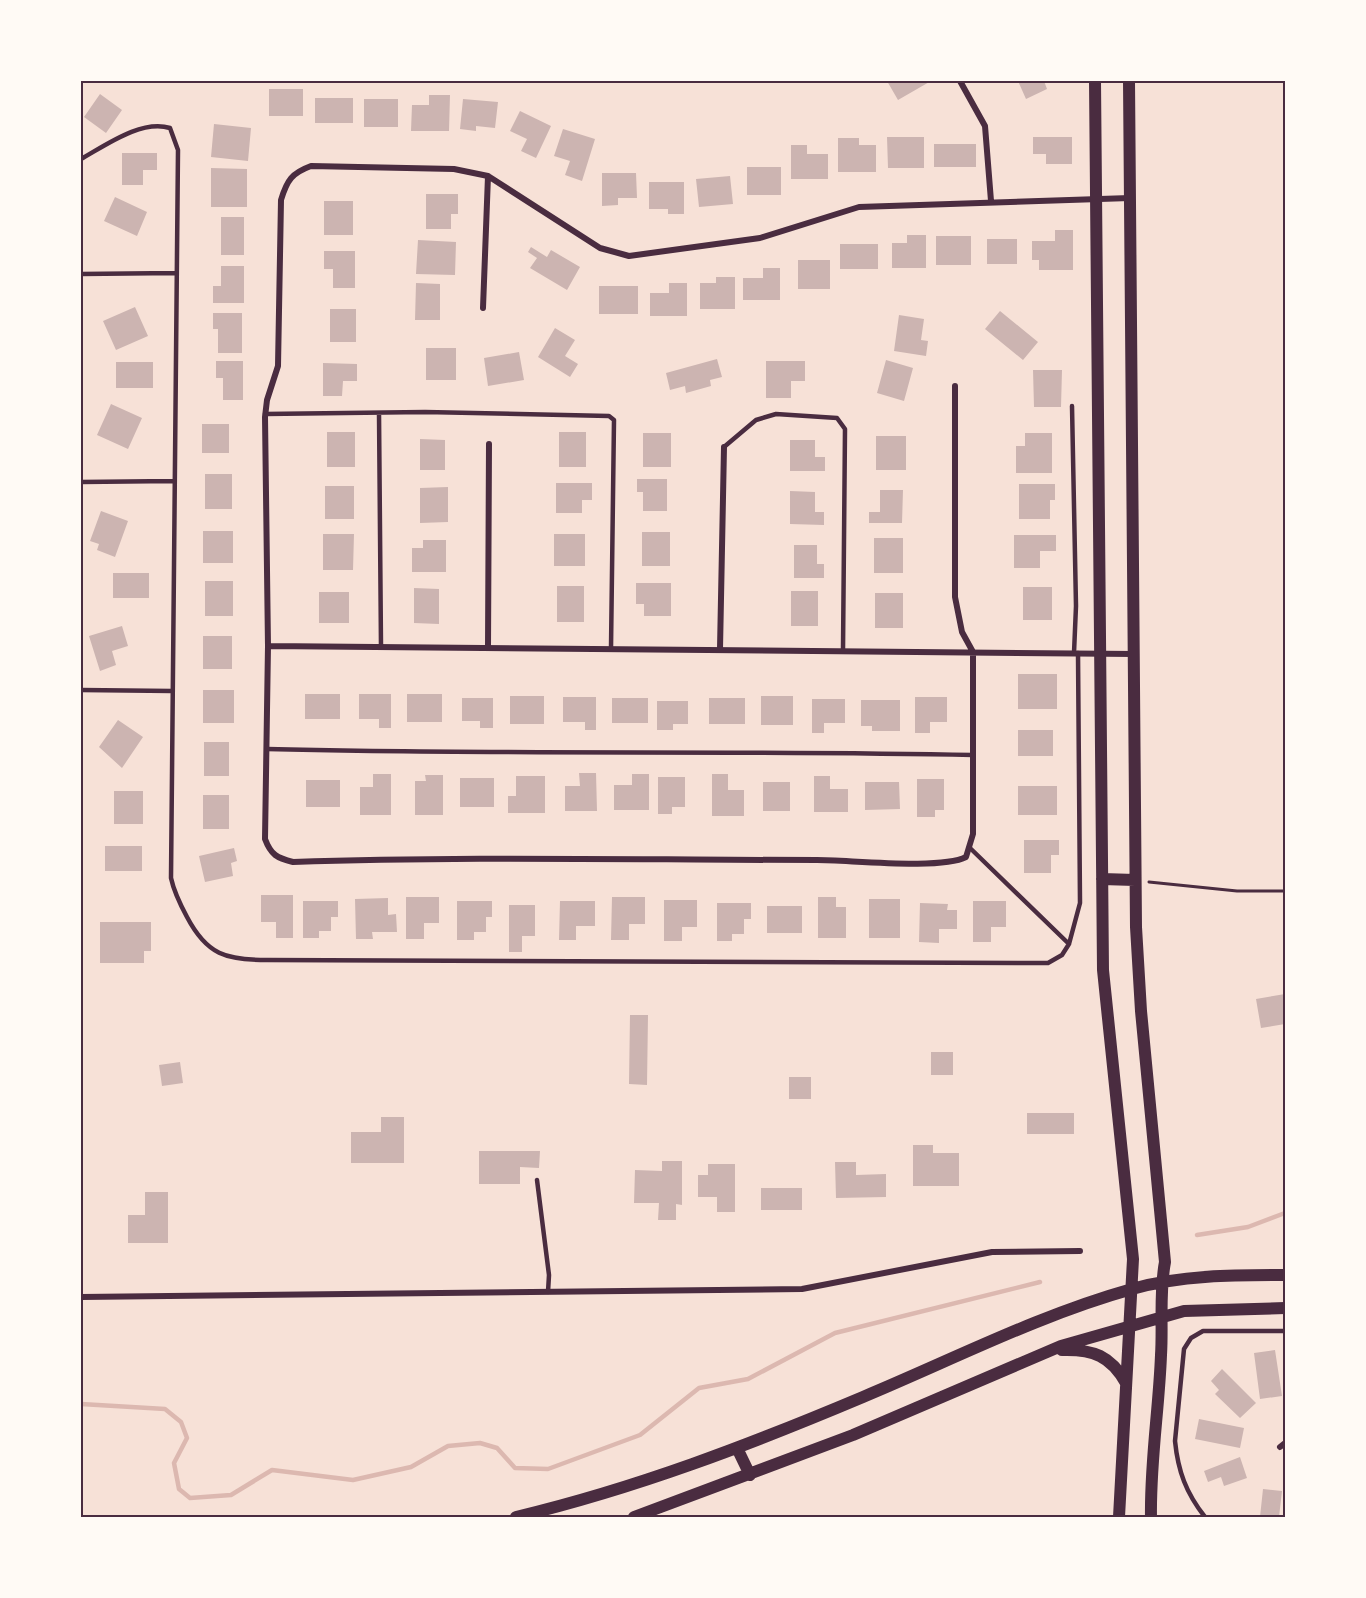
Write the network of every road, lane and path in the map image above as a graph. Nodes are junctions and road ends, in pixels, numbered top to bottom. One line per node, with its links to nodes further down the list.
1 (960, 81): 8 (street)
2 (1095, 81): 7 (main road)
3 (1129, 81): 6 (main road)
4 (81, 159): 9 (lane)
5 (488, 177): 8 (street); 11 (street); 15 (street)
6 (1130, 198): 7 (street); 29 (main road)
7 (1096, 200): 8 (street); 28 (main road)
8 (991, 201)
9 (176, 273): 10 (lane); 18 (lane)
10 (81, 274)
11 (483, 308)
12 (955, 386): 26 (street)
13 (1072, 406): 27 (lane)
14 (379, 412): 15 (lane); 21 (lane); 23 (lane)
15 (265, 414): 20 (street)
16 (489, 444): 22 (street)
17 (724, 447): 24 (street); 25 (lane)
18 (174, 481): 19 (lane); 31 (lane)
19 (81, 482)
20 (268, 646): 21 (street); 32 (street)
21 (381, 647): 22 (street)
22 (488, 648): 23 (street)
23 (611, 648): 24 (street)
24 (720, 649): 25 (street)
25 (843, 651): 26 (street)
26 (973, 652): 27 (street); 33 (street)
27 (1076, 653): 28 (street); 38 (lane)
28 (1100, 653): 29 (street); 35 (main road)
29 (1134, 654): 36 (main road)
30 (81, 690): 31 (lane)
31 (172, 692): 38 (lane)
32 (267, 749): 33 (lane); 34 (street)
33 (973, 755): 34 (street)
34 (970, 848): 38 (lane)
35 (1102, 879): 36 (main road); 43 (main road)
36 (1135, 880): 37 (path); 42 (main road)
37 (1285, 891)
38 (1069, 944)
39 (537, 1180): 44 (lane)
40 (1080, 1251): 44 (street)
41 (1285, 1275): 42 (main road)
42 (1162, 1282): 43 (main road); 47 (main road)
43 (1132, 1288): 48 (main road); 52 (main road)
44 (548, 1292): 45 (street)
45 (81, 1297)
46 (1285, 1308): 47 (main road)
47 (1162, 1316): 48 (main road); 57 (main road)
48 (1131, 1325): 50 (main road); 51 (main road)
49 (1285, 1331): 58 (lane)
50 (1052, 1350): 51 (main road); 53 (main road)
51 (1127, 1384): 56 (main road)
52 (737, 1448): 53 (main road); 54 (main road)
53 (750, 1475): 55 (main road)
54 (516, 1517)
55 (634, 1517)
56 (1119, 1517)
57 (1151, 1517)
58 (1205, 1517)

